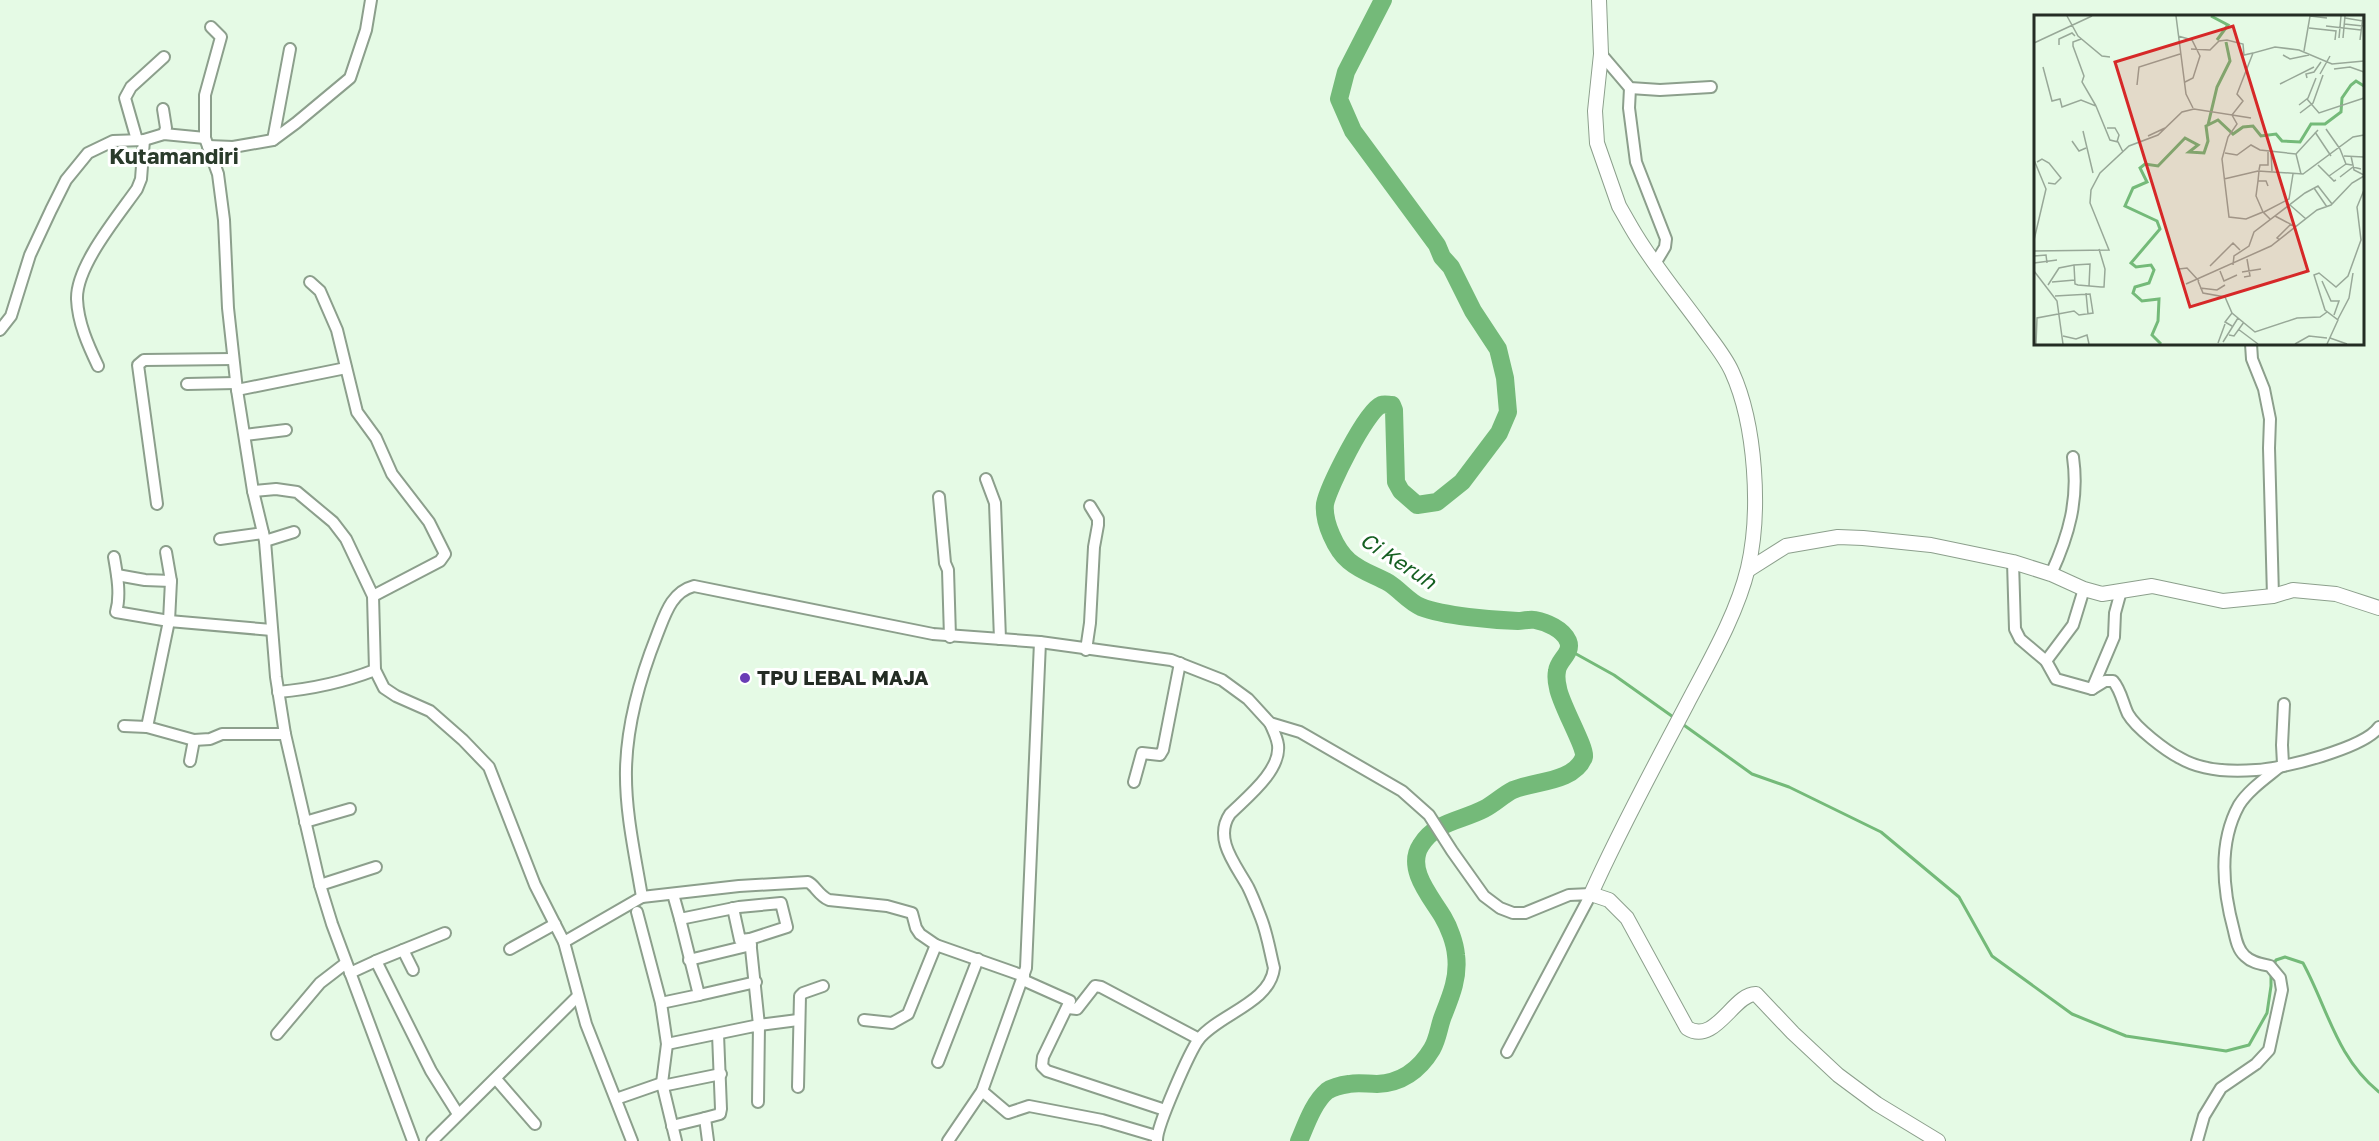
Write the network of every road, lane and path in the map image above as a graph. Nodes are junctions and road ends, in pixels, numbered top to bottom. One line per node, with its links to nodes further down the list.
1 (371, 0): 12 (street)
2 (1599, 0): 5 (street)
3 (211, 27): 13 (street)
4 (290, 49): 12 (street)
5 (1601, 54): 8 (street); 14 (street)
6 (164, 57): 11 (street)
7 (1711, 87): 8 (street)
8 (1630, 88): 14 (street)
9 (163, 109): 10 (street)
10 (164, 134): 11 (street); 13 (street)
11 (141, 140): 16 (street); 19 (street)
12 (273, 140): 13 (street)
13 (206, 142): 18 (street)
14 (1656, 262): 37 (street)
15 (310, 282): 20 (street)
16 (0, 330)
17 (2251, 345): 44 (street)
18 (233, 359): 22 (street); 29 (street)
19 (98, 366)
20 (346, 368): 22 (street); 43 (street)
21 (187, 384): 22 (street)
22 (236, 386): 24 (street)
23 (286, 430): 24 (street)
24 (244, 435): 27 (street)
25 (2073, 457): 39 (street)
26 (986, 478): 49 (street)
27 (253, 492): 32 (street); 43 (street)
28 (939, 497): 48 (street)
29 (157, 504)
30 (1090, 506): 51 (street)
31 (294, 532): 32 (street)
32 (264, 537): 33 (street); 47 (street)
33 (220, 539)
34 (166, 552): 40 (street)
35 (114, 557): 38 (street)
36 (2013, 562): 37 (street); 39 (street); 52 (street)
37 (1748, 570): 72 (street)
38 (117, 574): 40 (street); 46 (street)
39 (2051, 574): 41 (street)
40 (171, 581): 46 (street)
41 (2084, 589): 42 (street); 52 (street)
42 (2121, 591): 44 (street); 55 (street)
43 (373, 596): 54 (street)
44 (2273, 596): 45 (street)
45 (2379, 608)
46 (169, 621): 47 (street); 60 (street)
47 (272, 630): 56 (street)
48 (950, 637): 49 (street); 73 (street)
49 (999, 639): 50 (street)
50 (1040, 642): 51 (street); 89 (street)
51 (1086, 650): 53 (street)
52 (2046, 661): 55 (street)
53 (1180, 663): 58 (street); 66 (street)
54 (375, 670): 56 (street); 77 (street)
55 (2092, 690): 65 (street)
56 (278, 692): 62 (street)
57 (2284, 704): 65 (street)
58 (1270, 723): 72 (street); 101 (street)
59 (124, 726): 60 (street)
60 (147, 727): 63 (street)
61 (2379, 728): 65 (street)
62 (285, 734): 63 (street); 68 (street)
63 (194, 740): 64 (street)
64 (190, 761)
65 (2283, 765): 125 (street)
66 (1134, 782)
67 (350, 809): 68 (street)
68 (305, 822): 70 (street)
69 (376, 867): 70 (street)
70 (320, 885): 87 (street)
71 (673, 894): 73 (street); 76 (street); 81 (street)
72 (1591, 894): 103 (street); 124 (street)
73 (642, 897): 79 (street)
74 (733, 908): 76 (street); 80 (street); 80 (street)
75 (637, 912): 94 (street)
76 (680, 919): 85 (street)
77 (555, 924): 79 (street); 82 (street)
78 (446, 933): 83 (street)
79 (564, 942): 93 (street)
80 (746, 943): 85 (street); 90 (street)
81 (936, 945): 84 (street); 97 (street)
82 (510, 949)
83 (403, 950): 86 (street); 88 (street)
84 (978, 959): 89 (street); 104 (street)
85 (689, 960): 92 (street)
86 (376, 961): 87 (street); 113 (street)
87 (348, 968): 99 (street); 118 (street)
88 (412, 970)
89 (1023, 978): 95 (street); 109 (street)
90 (756, 982): 92 (street); 98 (street)
91 (823, 986): 96 (street)
92 (699, 995): 94 (street)
93 (578, 996): 106 (street); 110 (street)
94 (661, 1003): 102 (street)
95 (1068, 1008): 101 (street); 112 (street)
96 (798, 1020): 98 (street); 108 (street)
97 (864, 1020)
98 (759, 1025): 100 (street); 111 (street)
99 (277, 1034)
100 (718, 1034): 102 (street); 105 (street)
101 (1199, 1039): 112 (street)
102 (667, 1044): 107 (street)
103 (1507, 1052)
104 (938, 1062)
105 (721, 1074): 107 (street); 114 (street)
106 (496, 1079): 113 (street); 115 (street)
107 (662, 1085): 110 (street); 116 (street)
108 (798, 1087)
109 (982, 1091): 117 (street); 123 (street)
110 (616, 1099): 120 (street)
111 (758, 1102)
112 (1165, 1110): 117 (street)
113 (458, 1114): 119 (street)
114 (705, 1118): 116 (street); 122 (street)
115 (535, 1124)
116 (672, 1126): 121 (street)
117 (1157, 1138)
118 (413, 1141)
119 (432, 1141)
120 (632, 1141)
121 (676, 1141)
122 (708, 1141)
123 (948, 1141)
124 (1938, 1141)
125 (2197, 1141)

